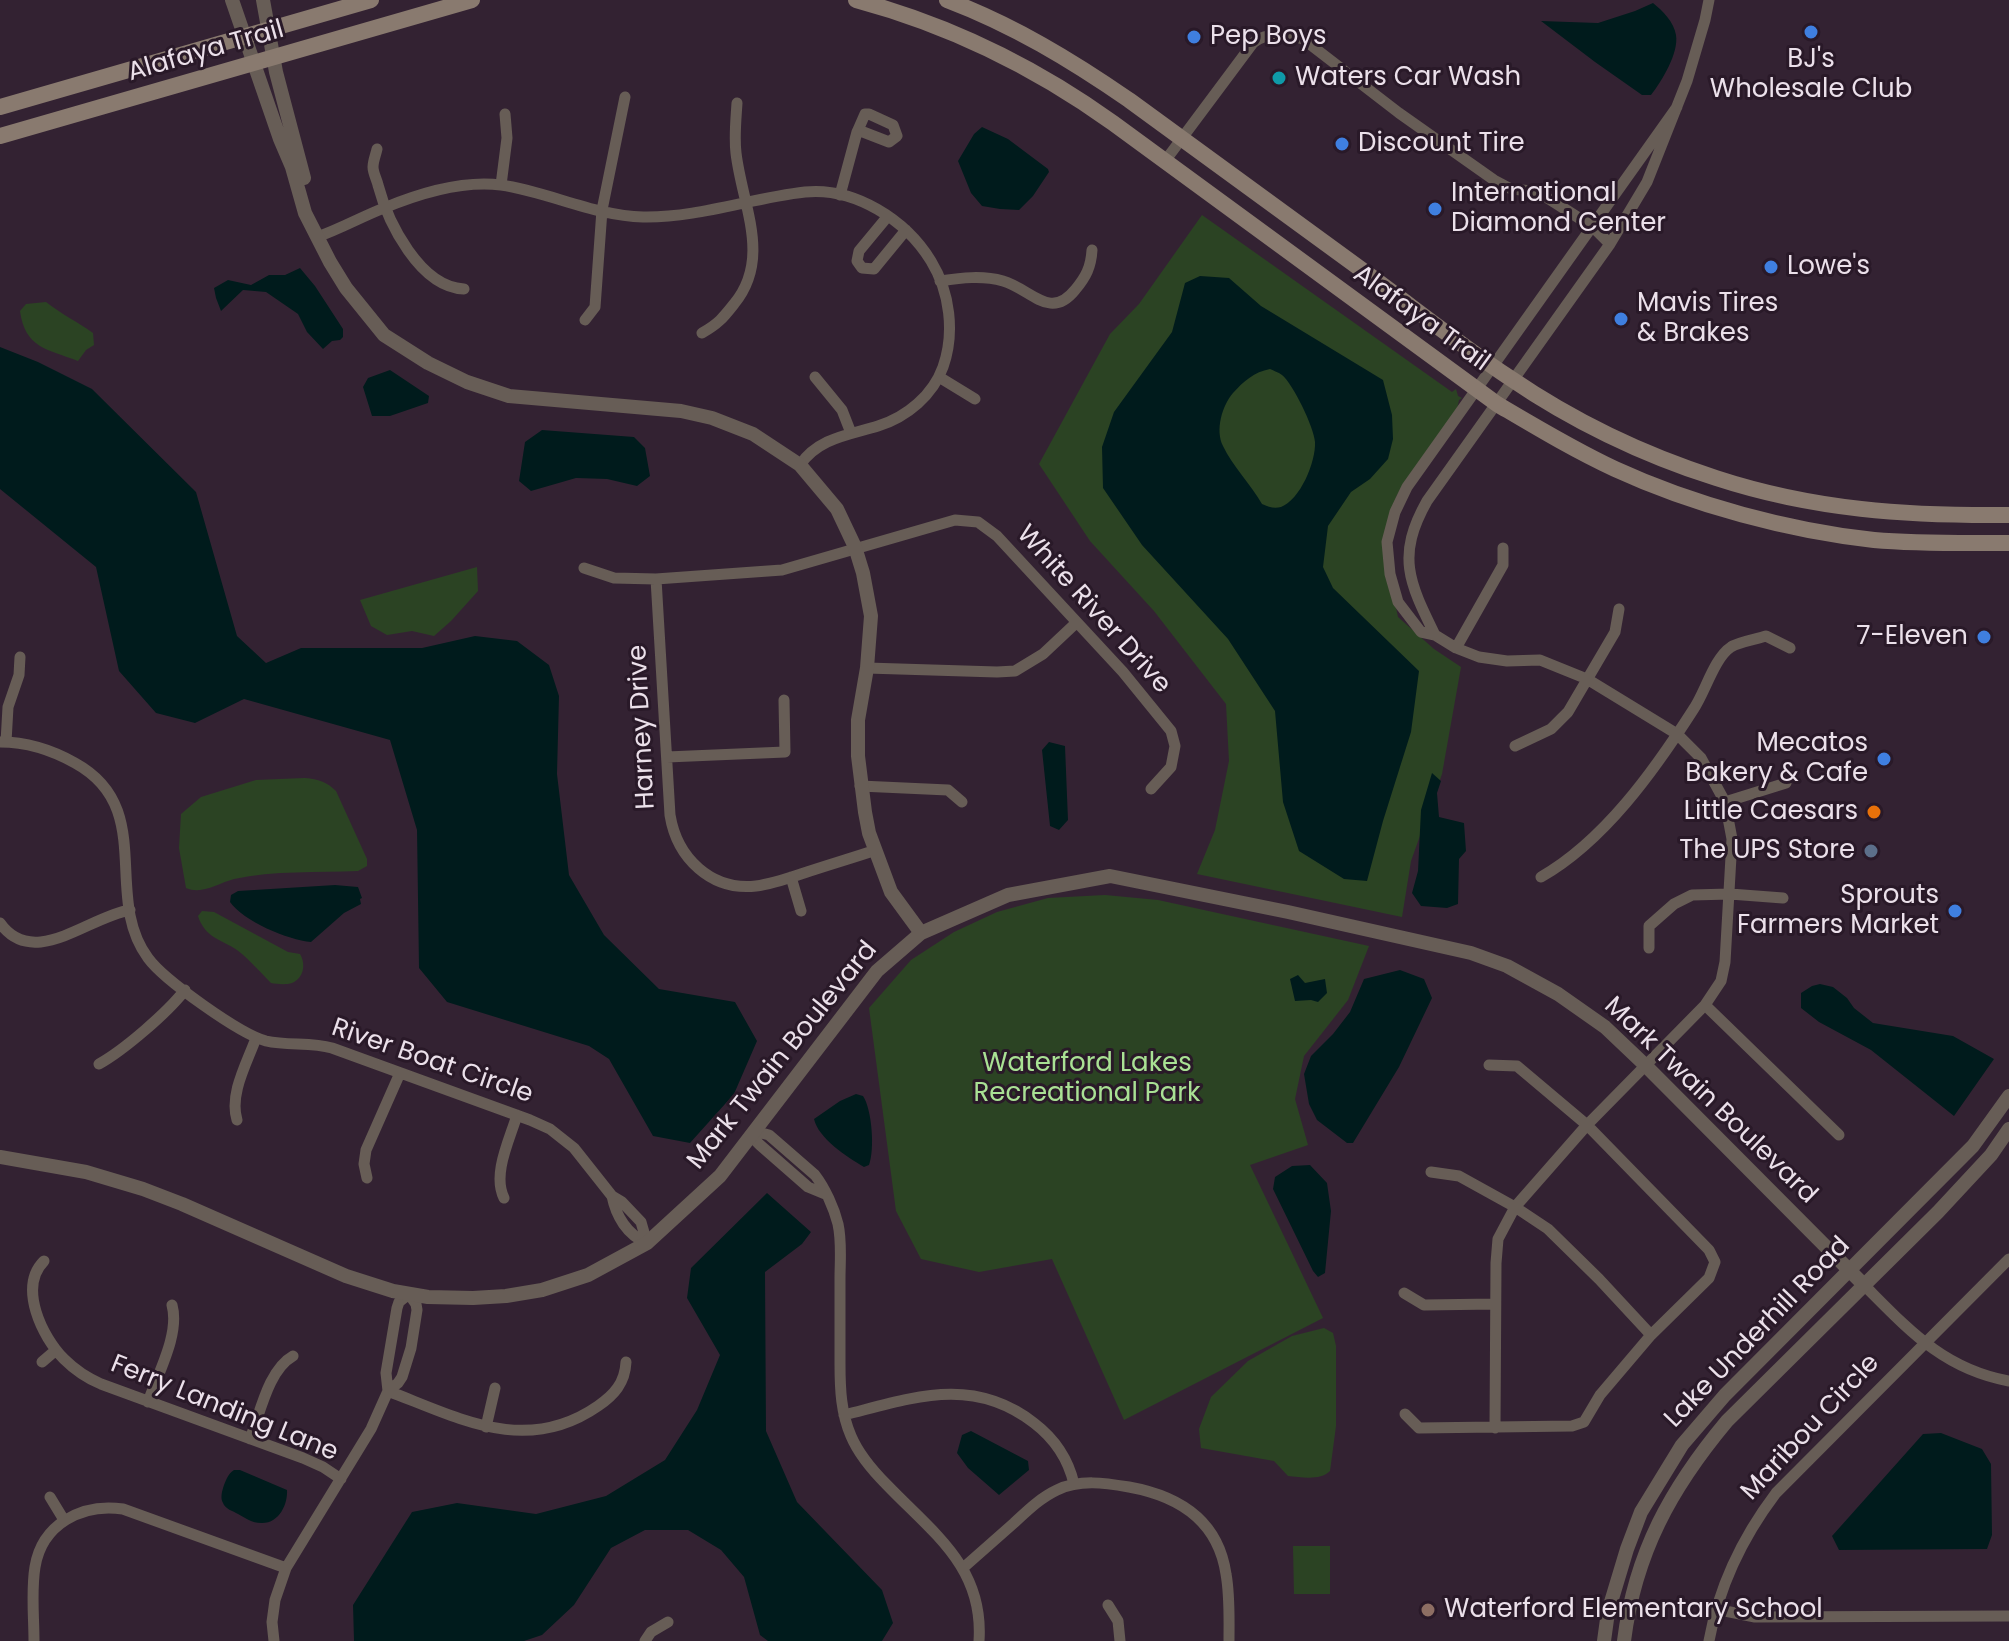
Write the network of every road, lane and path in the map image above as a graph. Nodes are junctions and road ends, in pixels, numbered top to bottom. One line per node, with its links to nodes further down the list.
1 (232, 0): 9 (street)
2 (263, 0): 8 (street)
3 (371, 0): 8 (main road, Alafaya Trail)
4 (472, 0): 10 (main road, Alafaya Trail)
5 (856, 0): 21 (main road, Alafaya Trail)
6 (947, 0): 19 (main road, Alafaya Trail)
7 (1709, 0): 15 (street)
8 (269, 30): 9 (main road, Alafaya Trail); 10 (street)
9 (244, 37): 11 (street); 14 (main road, Alafaya Trail)
10 (274, 57): 11 (main road, Alafaya Trail); 30 (street)
11 (253, 63): 18 (main road, Alafaya Trail); 30 (street)
12 (625, 97): 26 (street)
13 (737, 103): 24 (street)
14 (0, 107)
15 (1677, 107): 28 (street); 31 (street)
16 (505, 114): 22 (street)
17 (858, 130): 17 (street); 23 (street)
18 (0, 136)
19 (1182, 139): 21 (street); 28 (street); 37 (main road, Alafaya Trail)
20 (377, 149): 25 (street)
21 (1165, 161): 41 (main road, Alafaya Trail)
22 (501, 185): 25 (street); 26 (street)
23 (840, 195): 24 (street); 27 (street)
24 (745, 204): 26 (street); 36 (street)
25 (384, 208): 30 (street); 34 (street)
26 (602, 210): 35 (street)
27 (888, 216): 29 (street); 29 (street)
28 (1593, 227): 31 (street); 37 (street)
29 (906, 230): 33 (street)
30 (317, 237): 45 (street)
31 (1610, 244): 40 (street)
32 (1092, 250): 33 (street)
33 (940, 281): 39 (street)
34 (464, 289)
35 (585, 320)
36 (702, 333)
37 (1493, 366): 40 (main road, Alafaya Trail); 41 (street)
38 (815, 377): 44 (street)
39 (939, 377): 42 (street); 44 (street)
40 (1512, 380): 43 (street); 46 (main road, Alafaya Trail)
41 (1477, 389): 43 (main road, Alafaya Trail); 56 (street)
42 (975, 399)
43 (1497, 404): 47 (main road, Alafaya Trail); 56 (street)
44 (851, 433): 45 (street)
45 (800, 465): 50 (street)
46 (1791, 498): 47 (main road); 48 (main road, Alafaya Trail)
47 (1751, 515): 49 (main road, Alafaya Trail)
48 (2009, 515)
49 (2009, 543)
50 (855, 547): 53 (street, White River Drive); 55 (street, White River Drive); 60 (street)
51 (1503, 548): 57 (street)
52 (584, 568): 53 (street, White River Drive)
53 (656, 579): 66 (street, Harney Drive)
54 (1619, 609): 61 (street)
55 (1076, 623): 60 (street); 69 (street, White River Drive)
56 (1435, 635): 57 (street)
57 (1456, 648): 61 (street)
58 (1790, 648): 63 (street)
59 (20, 657): 64 (street)
60 (867, 668): 68 (street)
61 (1587, 679): 63 (street); 65 (street)
62 (784, 700): 66 (street)
63 (1677, 734): 71 (street); 74 (street)
64 (3, 742): 77 (street, River Boat Circle)
65 (1515, 746)
66 (667, 757): 73 (street, Harney Drive)
67 (1786, 783): 71 (street)
68 (860, 786): 70 (street); 72 (street)
69 (1151, 789)
70 (962, 802)
71 (1725, 802): 75 (street)
72 (876, 850): 73 (street, Harney Drive); 80 (street)
73 (791, 877): 78 (street)
74 (1541, 877)
75 (1730, 894): 76 (street); 81 (street); 83 (street)
76 (1783, 898)
77 (130, 910): 79 (street); 82 (street, River Boat Circle)
78 (801, 911)
79 (0, 923)
80 (921, 933): 87 (street, Mark Twain Boulevard); 94 (street, Mark Twain Boulevard)
81 (1649, 948)
82 (185, 990): 84 (street, River Boat Circle); 85 (street)
83 (1705, 1005): 87 (street); 95 (street)
84 (256, 1038): 88 (street, River Boat Circle); 91 (street)
85 (99, 1064)
86 (1489, 1065): 92 (street)
87 (1645, 1065): 92 (street); 104 (street, Mark Twain Boulevard)
88 (400, 1073): 90 (street, River Boat Circle); 98 (street)
89 (2009, 1096): 104 (street, Lake Underhill Road)
90 (517, 1115): 99 (street); 101 (street, River Boat Circle)
91 (237, 1120)
92 (1587, 1125): 100 (street); 110 (street)
93 (2009, 1129): 105 (street, Lake Underhill Road)
94 (754, 1131): 101 (street, Mark Twain Boulevard); 121 (street)
95 (1839, 1135)
96 (0, 1157): 107 (street, Mark Twain Boulevard)
97 (1431, 1172): 100 (street)
98 (367, 1178)
99 (504, 1198)
100 (1515, 1207): 108 (street); 110 (street)
101 (647, 1243): 107 (street, Mark Twain Boulevard)
102 (2009, 1259): 111 (street, Maribou Circle)
103 (44, 1261): 112 (street, Ferry Landing Lane)
104 (1850, 1271): 105 (street); 141 (street, Lake Underhill Road)
105 (1863, 1284): 111 (street); 142 (street, Lake Underhill Road)
106 (1404, 1293): 108 (street)
107 (409, 1294): 118 (street); 118 (street)
108 (1495, 1304): 123 (street)
109 (172, 1305): 119 (street)
110 (1651, 1335): 123 (street)
111 (1924, 1343): 116 (street); 132 (street, Maribou Circle)
112 (56, 1350): 114 (street); 119 (street, Ferry Landing Lane)
113 (293, 1356): 124 (street)
114 (42, 1362)
115 (626, 1362): 122 (street)
116 (2009, 1381)
117 (495, 1388): 122 (street)
118 (388, 1391): 122 (street); 125 (street)
119 (148, 1402): 124 (street, Ferry Landing Lane)
120 (1405, 1414): 123 (street)
121 (844, 1415): 126 (street); 130 (street)
122 (486, 1427)
123 (1495, 1428)
124 (250, 1439): 125 (street, Ferry Landing Lane)
125 (341, 1479): 129 (street)
126 (1074, 1484): 130 (street); 140 (street)
127 (50, 1497): 128 (street)
128 (64, 1520): 129 (street); 135 (street)
129 (286, 1568): 136 (street)
130 (963, 1568): 138 (street)
131 (1108, 1605): 139 (street)
132 (1715, 1609): 133 (street); 143 (street, Maribou Circle)
133 (2009, 1616)
134 (668, 1622): 137 (street)
135 (34, 1641)
136 (274, 1641)
137 (645, 1641)
138 (979, 1641)
139 (1120, 1641)
140 (1229, 1641)
141 (1604, 1641)
142 (1624, 1641)
143 (1709, 1641)

